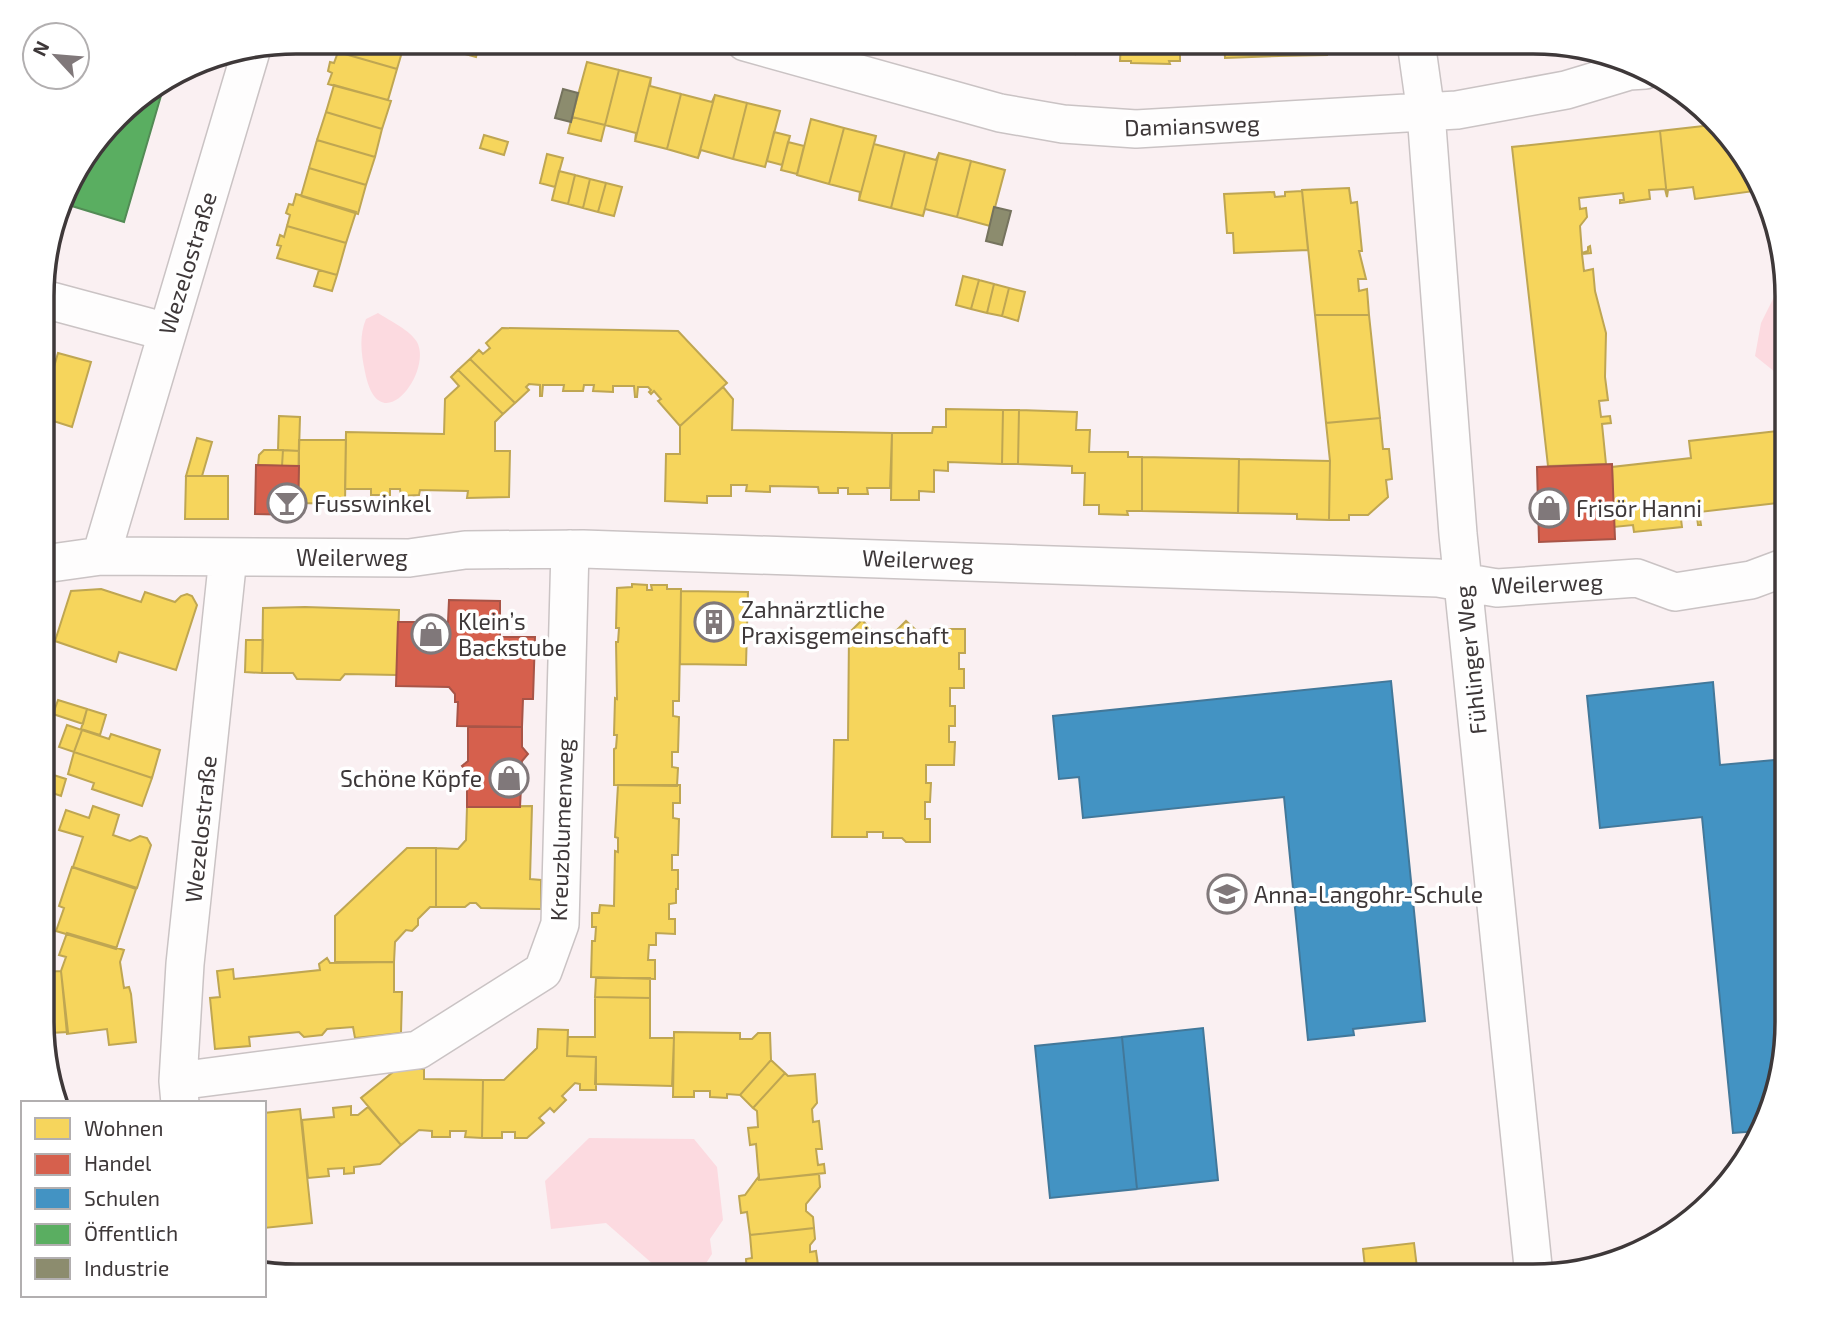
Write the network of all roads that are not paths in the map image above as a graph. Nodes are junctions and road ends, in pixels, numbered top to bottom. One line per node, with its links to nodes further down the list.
1 (790, 54): 5 (street, Damiansweg)
2 (1418, 55): 5 (street, Fühlinger Weg)
3 (249, 59): 7 (street, Wezelostraße)
4 (1624, 73): 5 (street, Damiansweg)
5 (1426, 113): 13 (street, Fühlinger Weg)
6 (54, 302): 7 (street)
7 (167, 332): 9 (street, Wezelostraße)
8 (570, 549): 10 (street, Weilerweg); 13 (street, Weilerweg); 14 (street, Kreuzblumenweg)
9 (100, 556): 10 (street, Weilerweg); 11 (street, Weilerweg)
10 (228, 557): 14 (street, Wezelostraße)
11 (54, 563)
12 (1774, 571): 13 (street, Weilerweg)
13 (1462, 583): 15 (street, Fühlinger Weg)
14 (179, 1092)
15 (1533, 1264)

